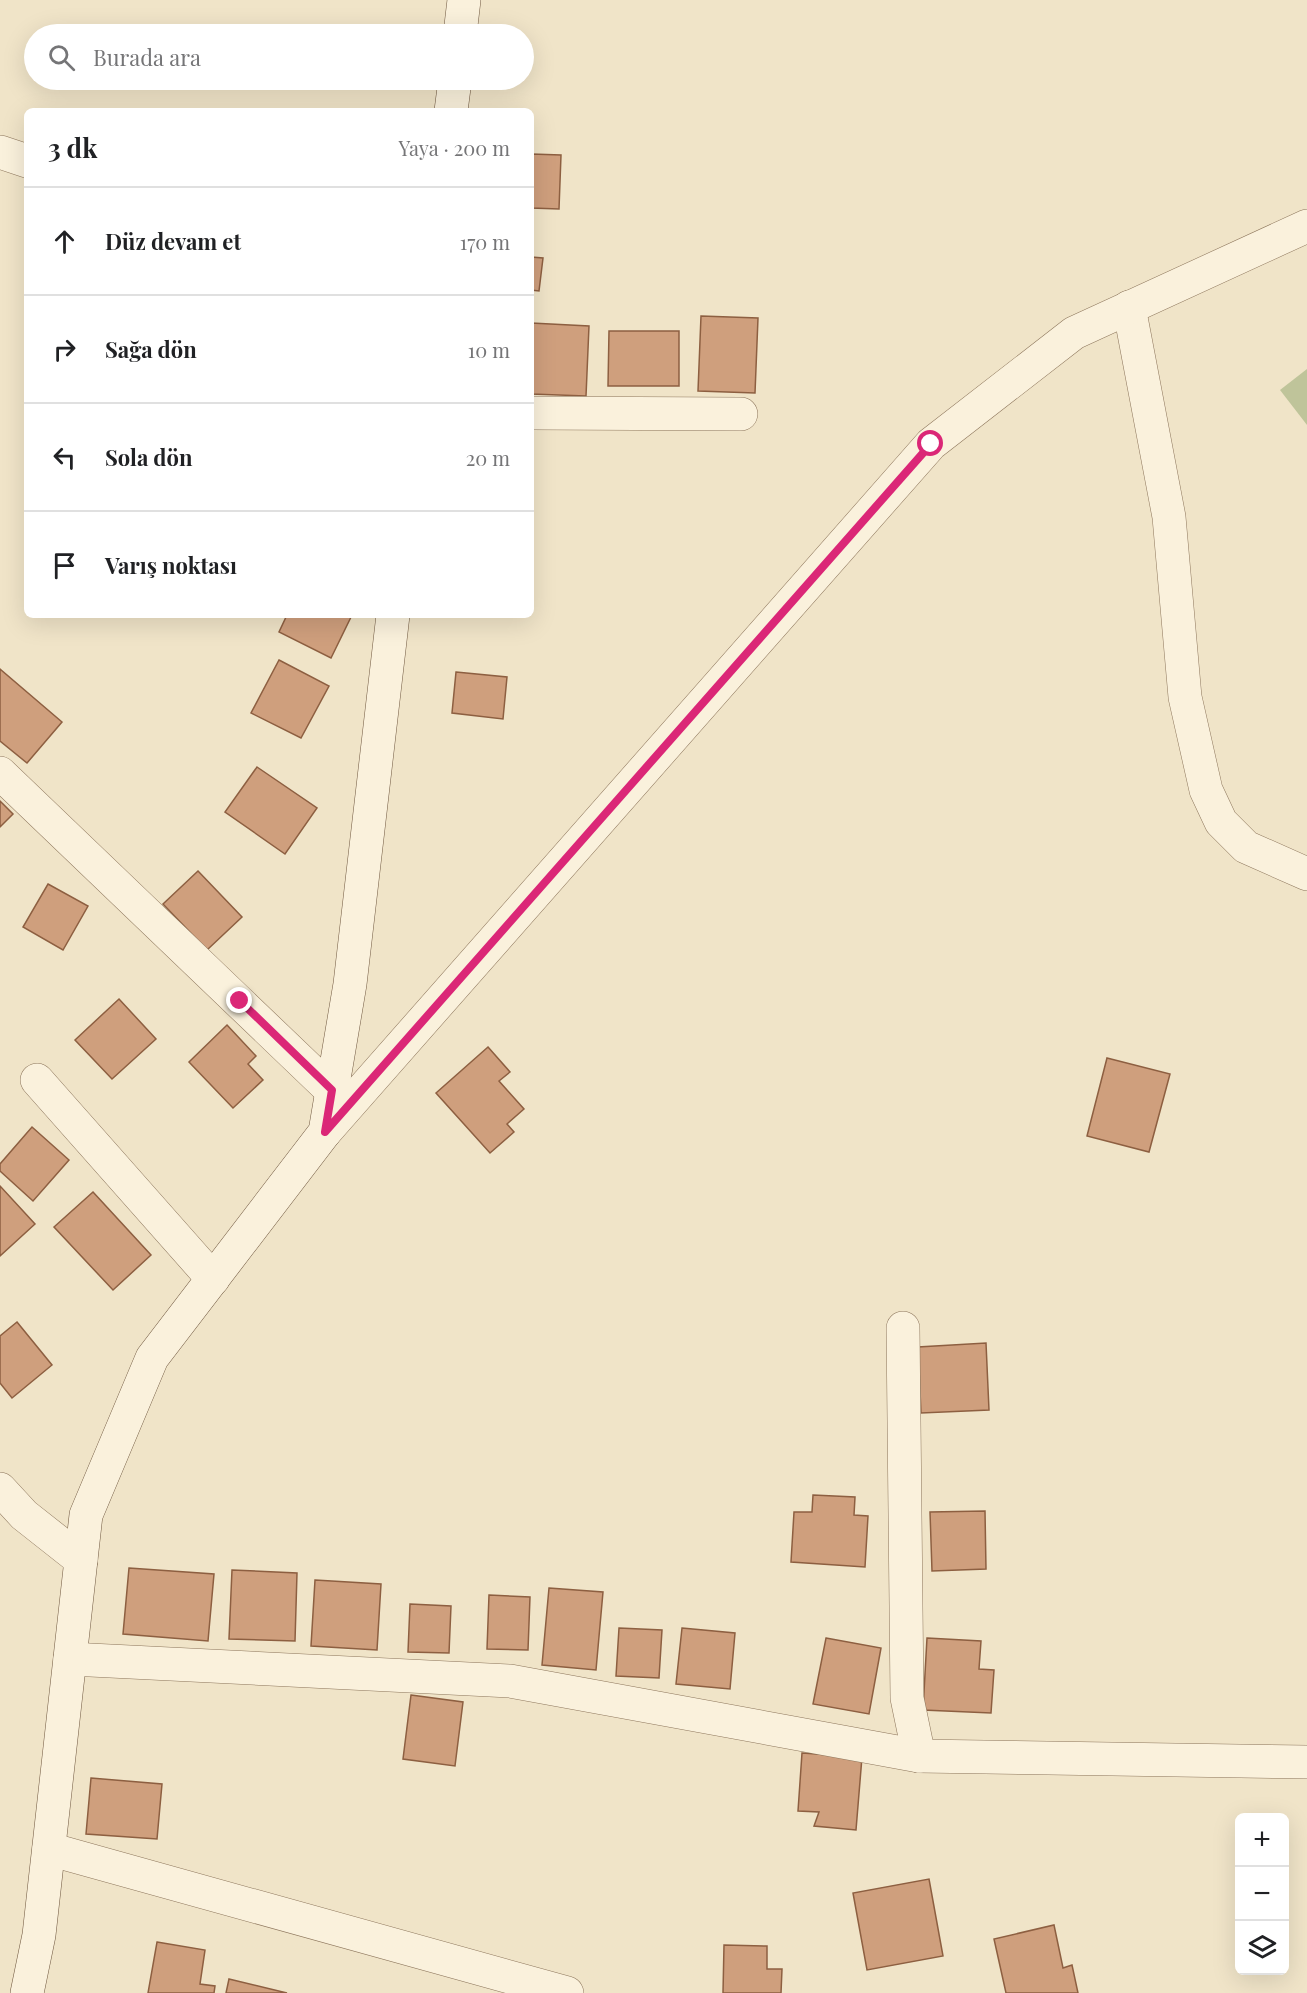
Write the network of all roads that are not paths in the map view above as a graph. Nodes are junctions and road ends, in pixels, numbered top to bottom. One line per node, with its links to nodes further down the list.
1 (464, 0): 2 (street)
2 (461, 24)
3 (454, 90): 4 (street)
4 (451, 108)
5 (0, 152): 6 (street)
6 (24, 159)
7 (1307, 226): 8 (street)
8 (1129, 307): 13 (street); 16 (street)
9 (534, 413): 10 (street)
10 (741, 414)
11 (393, 618): 15 (street)
12 (0, 772): 15 (street)
13 (1307, 874)
14 (37, 1080): 17 (street)
15 (332, 1090): 16 (street)
16 (325, 1132): 17 (street)
17 (213, 1279): 20 (street)
18 (903, 1328): 22 (street)
19 (0, 1489): 20 (street)
20 (81, 1560): 21 (street)
21 (70, 1659): 22 (street); 24 (street)
22 (920, 1756): 23 (street)
23 (1307, 1762)
24 (49, 1849): 25 (street); 26 (street)
25 (27, 1993)
26 (567, 1993)

